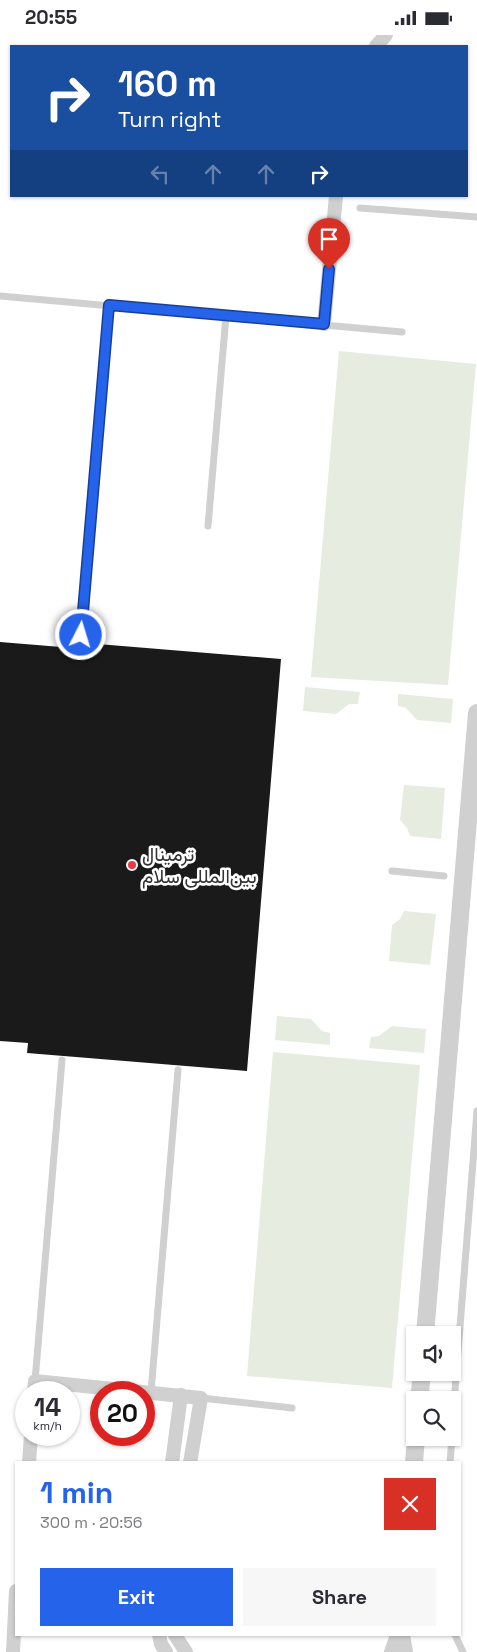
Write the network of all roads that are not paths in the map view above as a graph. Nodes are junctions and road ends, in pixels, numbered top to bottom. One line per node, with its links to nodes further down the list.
1 (386, 35): 2 (street)
2 (377, 45)
3 (336, 197): 9 (street)
4 (360, 207): 5 (lane)
5 (477, 217)
6 (0, 296): 7 (lane)
7 (109, 305): 8 (lane); 12 (lane)
8 (226, 316): 9 (lane); 11 (lane)
9 (324, 324): 10 (lane)
10 (402, 331)
11 (208, 526)
12 (81, 635)
13 (477, 713): 19 (street)
14 (392, 871): 15 (lane)
15 (444, 876)
16 (62, 1059): 20 (lane)
17 (178, 1070): 21 (lane)
18 (477, 1111): 22 (lane)
19 (426, 1326)
20 (35, 1381)
21 (152, 1381)
22 (455, 1391)
23 (155, 1392): 24 (street)
24 (181, 1395): 25 (street); 31 (street)
25 (201, 1398): 26 (lane); 32 (street)
26 (292, 1408)
27 (30, 1446): 30 (street)
28 (415, 1446): 33 (street)
29 (451, 1446): 34 (lane)
30 (29, 1461)
31 (172, 1461)
32 (190, 1461)
33 (414, 1461)
34 (450, 1461)
35 (15, 1622): 41 (street)
36 (159, 1636): 42 (street)
37 (176, 1636): 43 (street)
38 (397, 1636): 44 (street)
39 (401, 1636): 45 (street)
40 (456, 1636): 46 (lane)
41 (14, 1652)
42 (166, 1652)
43 (186, 1652)
44 (391, 1652)
45 (404, 1652)
46 (464, 1652)

